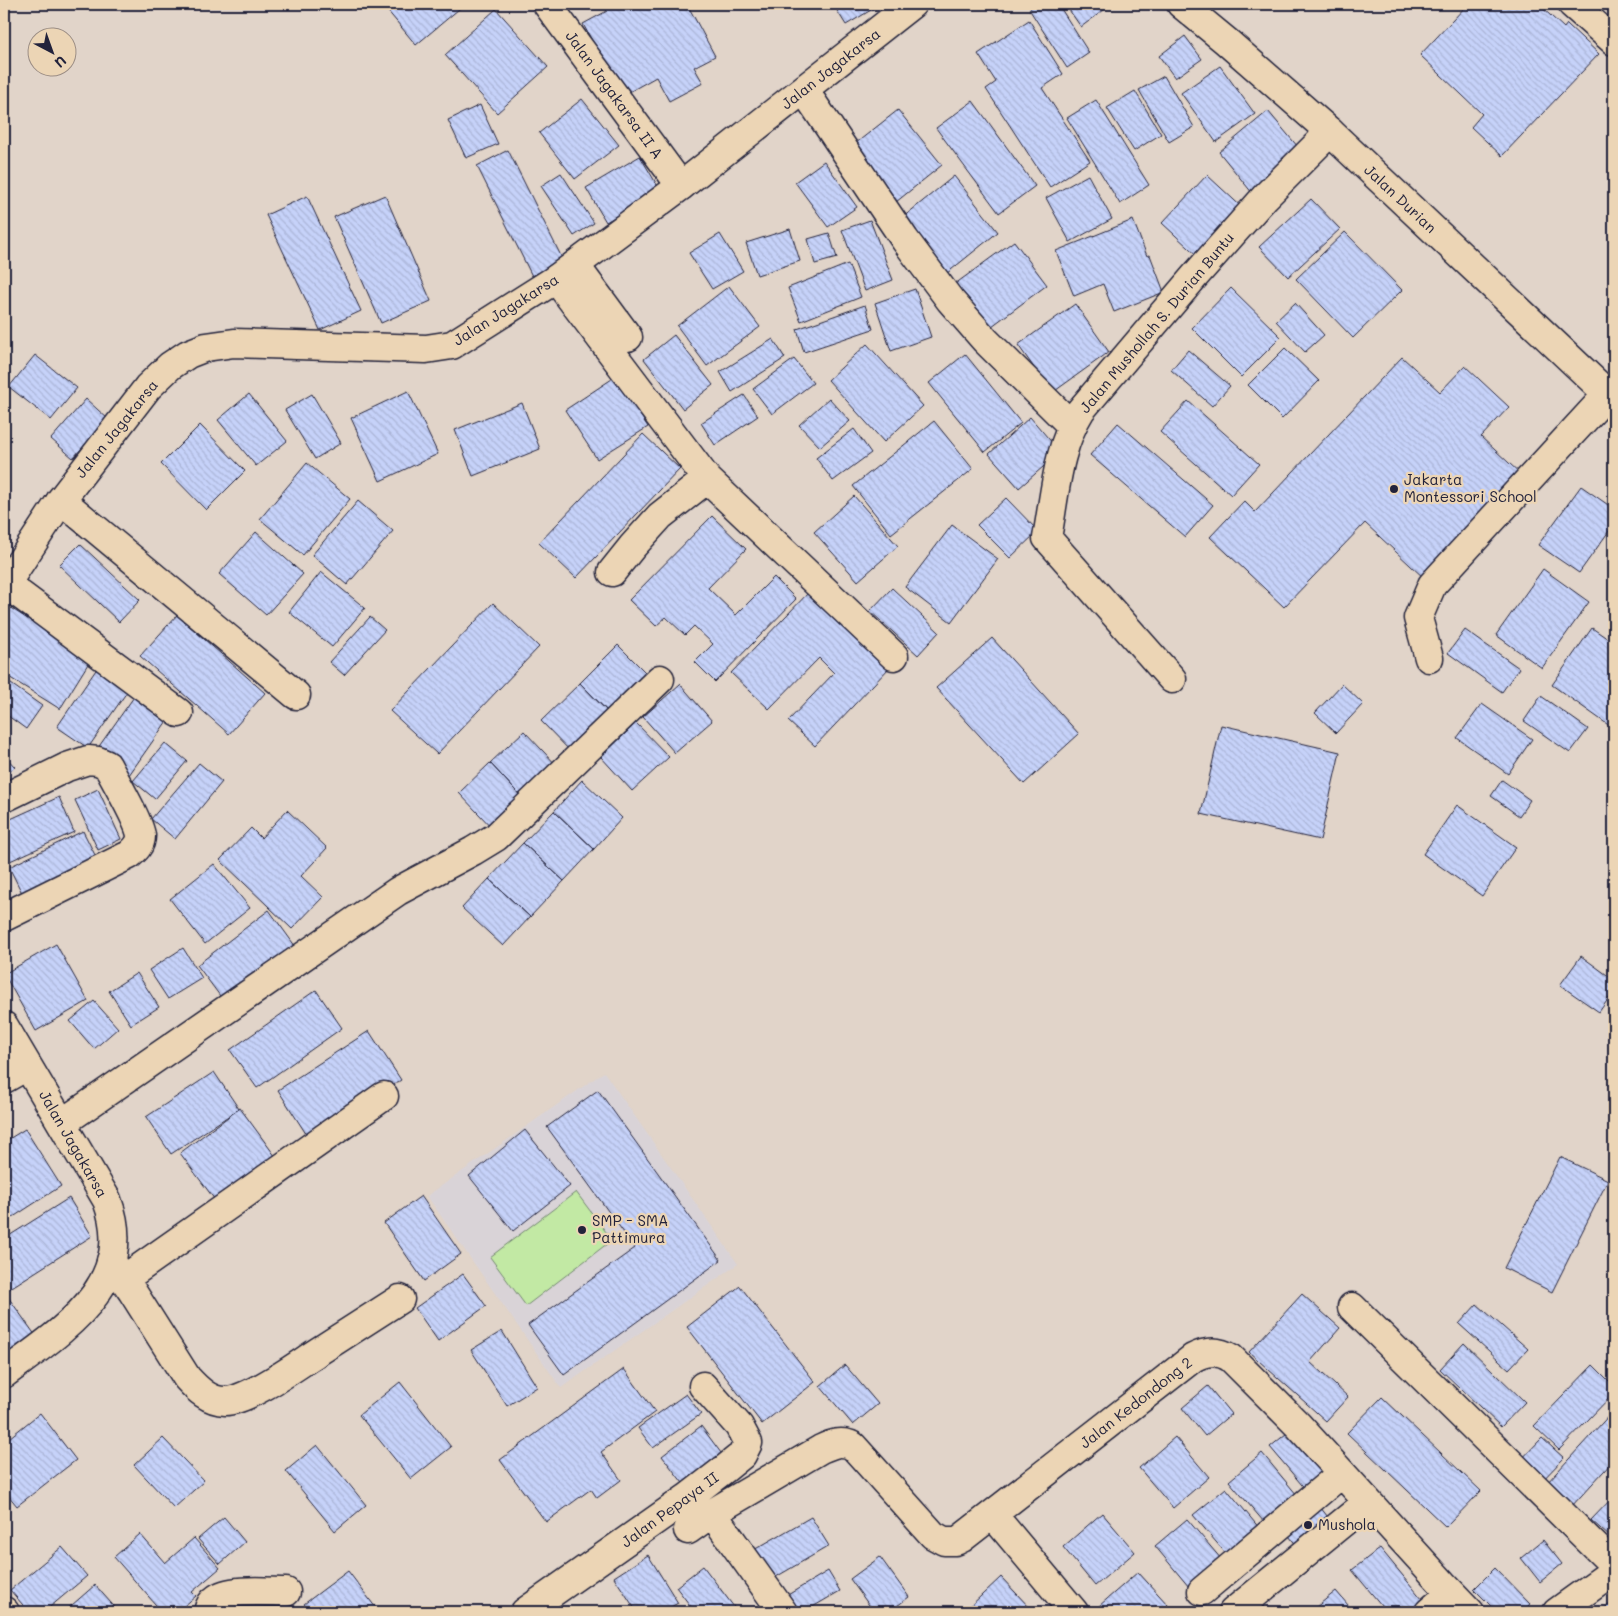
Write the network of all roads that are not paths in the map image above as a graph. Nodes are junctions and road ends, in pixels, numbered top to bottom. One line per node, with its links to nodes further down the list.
1 (547, 4): 8 (street, Jalan Jagakarsa II A)
2 (912, 4): 6 (street, Jalan Jagakarsa)
3 (1181, 4): 7 (street, Jalan Durian)
4 (1572, 4): 5 (street)
5 (1614, 40)
6 (804, 90): 8 (street, Jalan Jagakarsa); 12 (street)
7 (1330, 132): 11 (street, Jalan Durian); 12 (street, Jalan Mushollah S. Durian Buntu)
8 (681, 186): 9 (street, Jalan Jagakarsa)
9 (565, 272): 10 (street); 13 (street); 14 (street, Jalan Jagakarsa)
10 (628, 337)
11 (1611, 398): 18 (street)
12 (1071, 426): 20 (street, Jalan Mushollah S. Durian Buntu)
13 (707, 479): 15 (street); 17 (street)
14 (61, 500): 16 (street, Jalan Jagakarsa); 21 (street)
15 (612, 572)
16 (5, 585): 22 (street)
17 (894, 656)
18 (1429, 658)
19 (660, 679): 29 (street)
20 (1172, 679)
21 (296, 695)
22 (179, 713)
23 (4, 798): 24 (street)
24 (4, 917)
25 (4, 1026): 26 (street, Jalan Jagakarsa)
26 (27, 1066): 27 (street); 29 (street, Jalan Jagakarsa)
27 (4, 1079)
28 (384, 1096): 30 (street)
29 (62, 1123): 30 (street, Jalan Jagakarsa)
30 (118, 1270): 31 (street); 33 (street, Jalan Jagakarsa)
31 (400, 1299)
32 (1352, 1307): 40 (street)
33 (4, 1374)
34 (703, 1386): 48 (street, Jalan Pepaya II)
35 (1342, 1473): 36 (street, Jalan Kedondong 2); 38 (street, Jalan Kedondong 2); 41 (street)
36 (1368, 1502): 45 (street, Jalan Kedondong 2); 46 (street)
37 (712, 1513): 38 (street, Jalan Kedondong 2); 39 (street, Jalan Kedondong 2); 49 (street)
38 (993, 1515): 50 (street)
39 (688, 1530)
40 (1614, 1565)
41 (1227, 1570): 43 (street); 46 (street)
42 (1614, 1571): 53 (street)
43 (1202, 1591)
44 (286, 1592): 47 (street)
45 (1452, 1593): 51 (street); 52 (street, Jalan Kedondong 2)
46 (1242, 1605)
47 (208, 1612)
48 (525, 1612)
49 (783, 1612)
50 (1074, 1612)
51 (1428, 1612)
52 (1470, 1612)
53 (1557, 1612)

